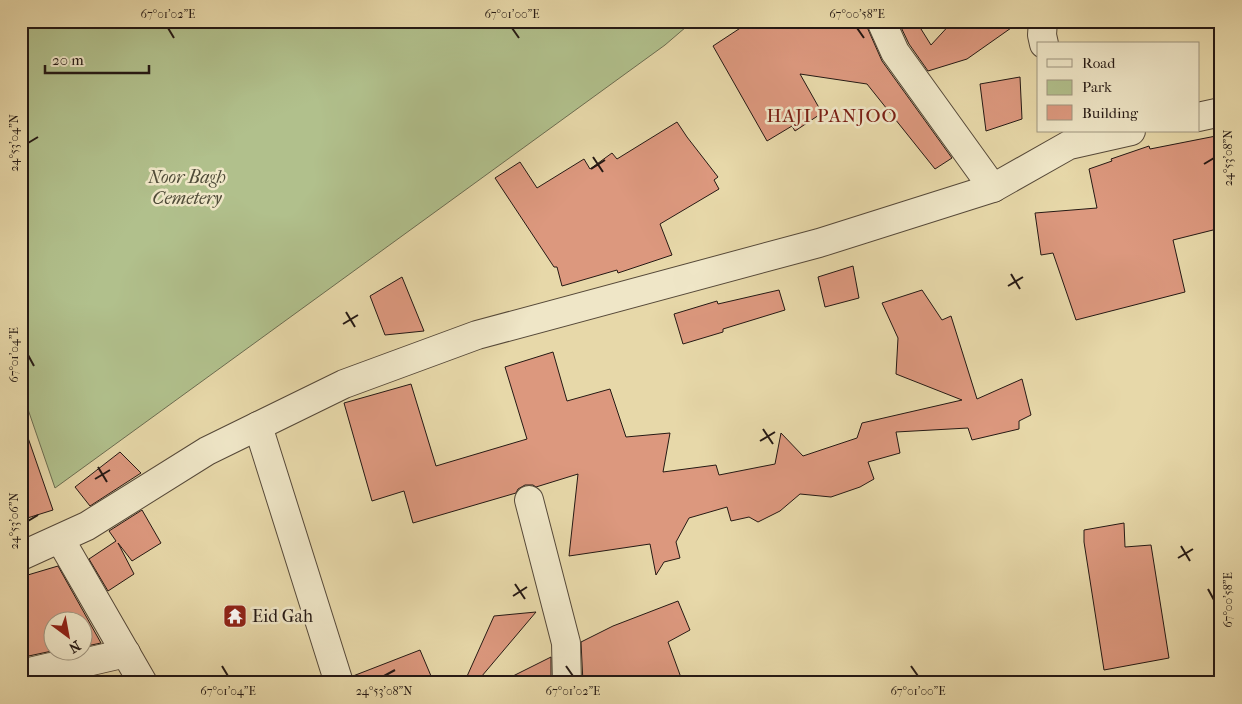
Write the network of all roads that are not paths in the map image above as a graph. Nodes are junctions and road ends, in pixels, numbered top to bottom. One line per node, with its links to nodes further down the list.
1 (881, 21): 8 (street)
2 (1043, 21): 3 (street)
3 (1044, 42)
4 (1221, 112): 5 (street)
5 (1200, 117)
6 (1122, 132): 7 (street)
7 (1067, 138): 8 (street)
8 (992, 188): 9 (street)
9 (258, 426): 11 (street); 16 (street)
10 (529, 500): 17 (street)
11 (60, 539): 12 (street); 13 (street)
12 (21, 556)
13 (126, 653): 14 (street); 15 (street)
14 (21, 674)
15 (143, 683)
16 (339, 683)
17 (567, 683)

